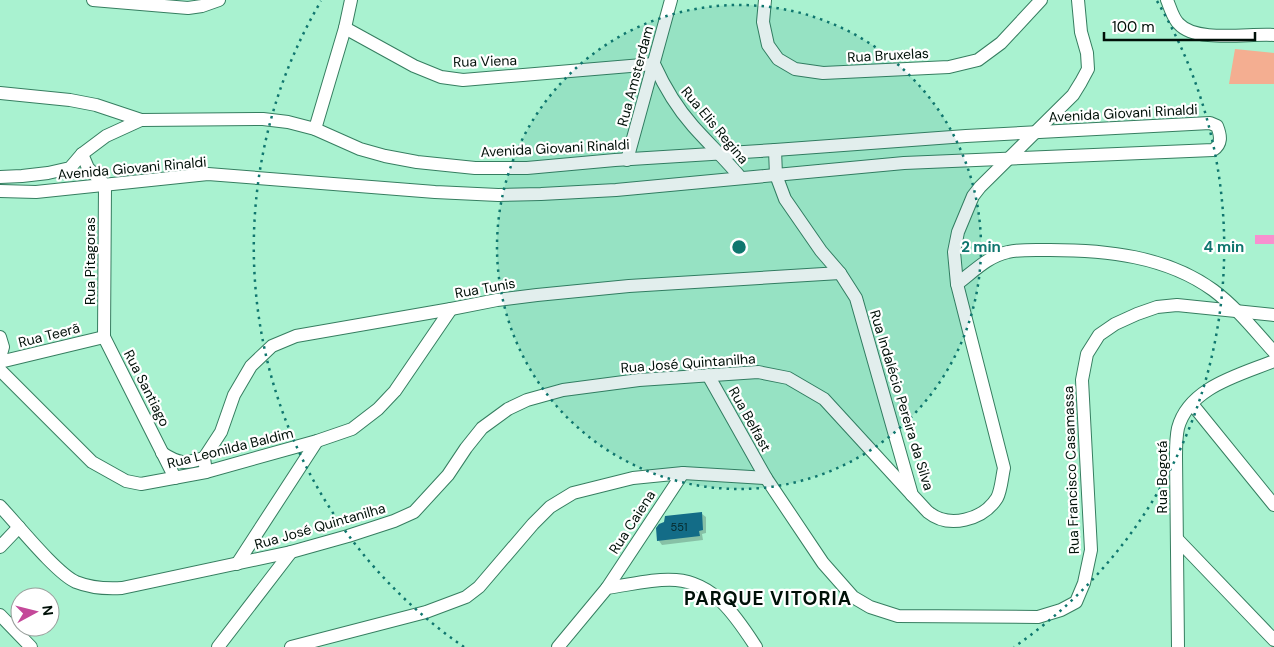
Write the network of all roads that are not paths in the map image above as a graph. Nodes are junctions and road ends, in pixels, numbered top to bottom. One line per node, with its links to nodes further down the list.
1 (93, 0): 9 (street)
2 (219, 0): 9 (street)
3 (351, 0): 10 (street)
4 (671, 0): 12 (street, Rua Amsterdam)
5 (765, 0): 6 (street, Rua Bruxelas)
6 (1041, 0)
7 (1078, 0): 16 (street, Rua Indalécio Pereira da Silva)
8 (1167, 0): 11 (street)
9 (129, 2)
10 (346, 28): 12 (street, Rua Viena); 15 (street)
11 (1274, 34)
12 (654, 64): 19 (street, Rua Elis Regina); 21 (street, Rua Amsterdam)
13 (0, 92): 14 (street)
14 (141, 120): 15 (street, Avenida Giovani Rinaldi); 18 (street, Avenida Giovani Rinaldi)
15 (315, 129): 21 (street, Avenida Giovani Rinaldi)
16 (1034, 133): 17 (street, Avenida Giovani Rinaldi); 20 (street, Rua Indalécio Pereira da Silva); 20 (street, Avenida Giovani Rinaldi)
17 (775, 150): 19 (street, Avenida Giovani Rinaldi); 24 (street)
18 (82, 154): 25 (street, Avenida Giovani Rinaldi); 27 (street)
19 (721, 154): 21 (street, Avenida Giovani Rinaldi); 26 (street, Rua Elis Regina)
20 (1008, 159): 22 (street, Avenida Giovani Rinaldi); 23 (street, Rua Indalécio Pereira da Silva)
21 (627, 160)
22 (988, 160): 23 (street); 24 (street, Avenida Giovani Rinaldi)
23 (995, 172): 30 (street, Rua Indalécio Pereira da Silva)
24 (776, 175): 26 (street, Avenida Giovani Rinaldi); 29 (street, Rua Indalécio Pereira da Silva)
25 (0, 177)
26 (740, 178): 27 (street, Avenida Giovani Rinaldi)
27 (105, 185): 28 (street, Avenida Giovani Rinaldi); 35 (street, Rua Pitagoras)
28 (0, 191)
29 (840, 273): 31 (street, Rua Tunis); 50 (street, Rua Indalécio Pereira da Silva)
30 (957, 284): 32 (street); 50 (street, Rua Indalécio Pereira da Silva)
31 (451, 309): 43 (street, Rua Leonilda Baldim); 45 (street, Rua Tunis)
32 (1237, 312): 33 (street, Rua Francisco Casamassa); 36 (street); 49 (street, Rua Francisco Casamassa)
33 (1274, 315)
34 (0, 337): 37 (street)
35 (104, 337): 39 (street, Rua Teerã); 44 (street, Rua Santiago)
36 (1274, 352)
37 (0, 358)
38 (1274, 361): 42 (street, Rua Bogotá)
39 (0, 362)
40 (0, 370): 48 (street, Rua Leonilda Baldim)
41 (708, 375): 49 (street, Rua Belfast); 50 (street, Rua José Quintanilha); 56 (street, Rua José Quintanilha)
42 (1192, 404): 51 (street); 54 (street, Rua Bogotá)
43 (317, 441): 46 (street, Rua Leonilda Baldim); 57 (street)
44 (162, 453): 45 (street); 48 (street)
45 (204, 458): 46 (street)
46 (206, 472): 48 (street, Rua Leonilda Baldim)
47 (683, 473): 49 (street); 58 (street, Rua Caiena); 63 (street)
48 (175, 478)
49 (766, 478)
50 (912, 495)
51 (1274, 505)
52 (0, 506): 53 (street, Rua José Quintanilha)
53 (19, 527): 55 (street); 57 (street, Rua José Quintanilha)
54 (1178, 540): 60 (street); 66 (street, Rua Bogotá)
55 (0, 547)
56 (291, 552): 57 (street, Rua José Quintanilha); 62 (street)
57 (237, 564)
58 (607, 588): 64 (street, Rua Caiena); 65 (street)
59 (0, 615): 61 (street)
60 (1274, 640)
61 (31, 647)
62 (218, 647)
63 (292, 647)
64 (558, 647)
65 (756, 647)
66 (1178, 647)

